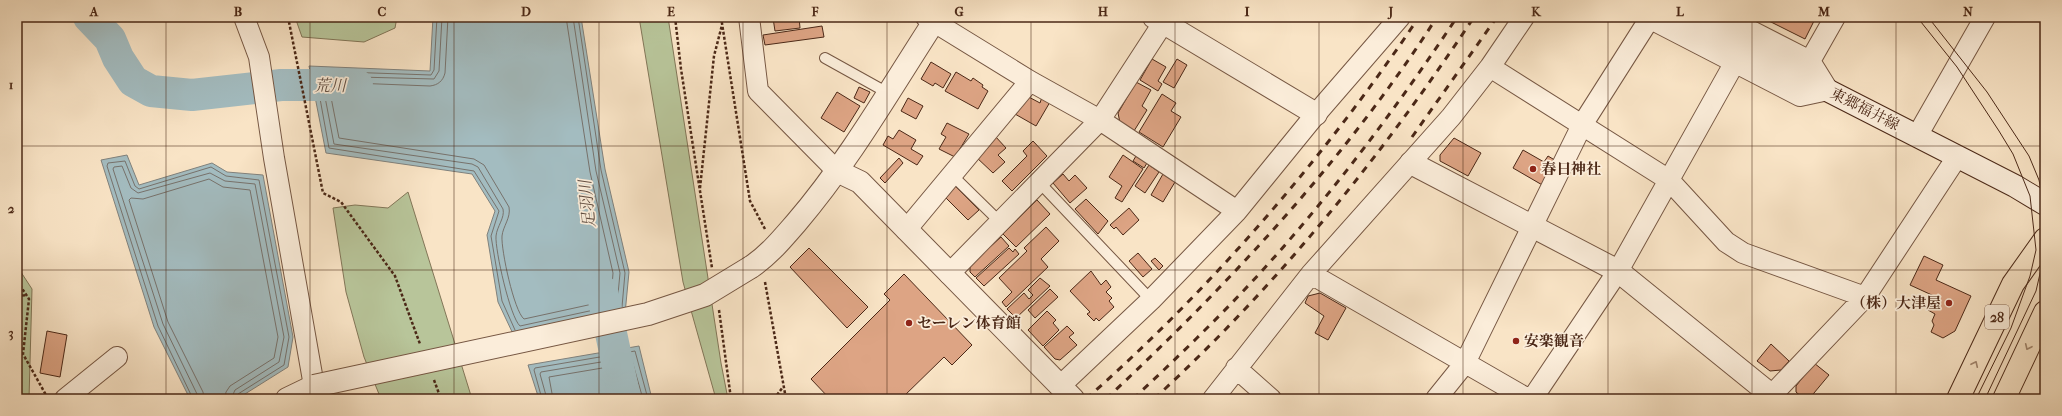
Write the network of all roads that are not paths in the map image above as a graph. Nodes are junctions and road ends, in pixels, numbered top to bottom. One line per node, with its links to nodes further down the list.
1 (244, 17): 44 (street)
2 (749, 17): 25 (street)
3 (1524, 17): 15 (street)
4 (1684, 17): 17 (street, 東郷福井線)
5 (1724, 17): 13 (street)
6 (1835, 17): 13 (street)
7 (1985, 17): 22 (street)
8 (1648, 18): 14 (street); 21 (street)
9 (932, 19): 16 (street); 18 (street)
10 (1161, 19): 19 (street); 20 (street)
11 (1394, 19): 19 (street)
12 (825, 58): 18 (lane)
13 (1810, 61): 17 (street)
14 (1736, 62): 17 (street); 27 (street)
15 (1490, 67): 21 (street); 24 (street)
16 (1030, 81): 20 (street); 26 (street)
17 (1828, 90): 22 (street, 東郷福井線)
18 (888, 93): 25 (street)
19 (1316, 114): 30 (street)
20 (1100, 120): 28 (street); 30 (street)
21 (1582, 125): 27 (street); 32 (street)
22 (1917, 136): 23 (street, 東郷福井線)
23 (1957, 157): 29 (street, 東郷福井線); 38 (street)
24 (1411, 163): 32 (street); 37 (street)
25 (837, 171): 33 (street); 44 (street, bridge)
26 (952, 175): 31 (lane); 33 (street)
27 (1669, 180): 35 (street); 38 (street)
28 (1039, 182): 31 (street); 39 (lane)
29 (2045, 204)
30 (1237, 211): 39 (street)
31 (1000, 222): 36 (street)
32 (1532, 226): 35 (street); 42 (street)
33 (906, 230): 36 (street)
34 (2045, 239): 54 (main road, 28, one-way to 34)
35 (1618, 271): 46 (street); 53 (street)
36 (949, 274): 45 (street)
37 (1311, 274): 42 (street); 43 (street)
38 (1865, 296): 46 (street)
39 (1151, 300): 45 (street)
40 (2045, 312): 55 (main road, one-way to 55)
41 (117, 356): 47 (street)
42 (1465, 363): 51 (street); 52 (street)
43 (1236, 368): 49 (street); 50 (street)
44 (314, 386): 48 (street)
45 (1066, 393)
46 (1772, 398)
47 (65, 399)
48 (287, 399)
49 (1213, 399)
50 (1271, 399)
51 (1436, 399)
52 (1528, 399)
53 (1532, 399)
54 (1958, 399)
55 (2004, 399)

